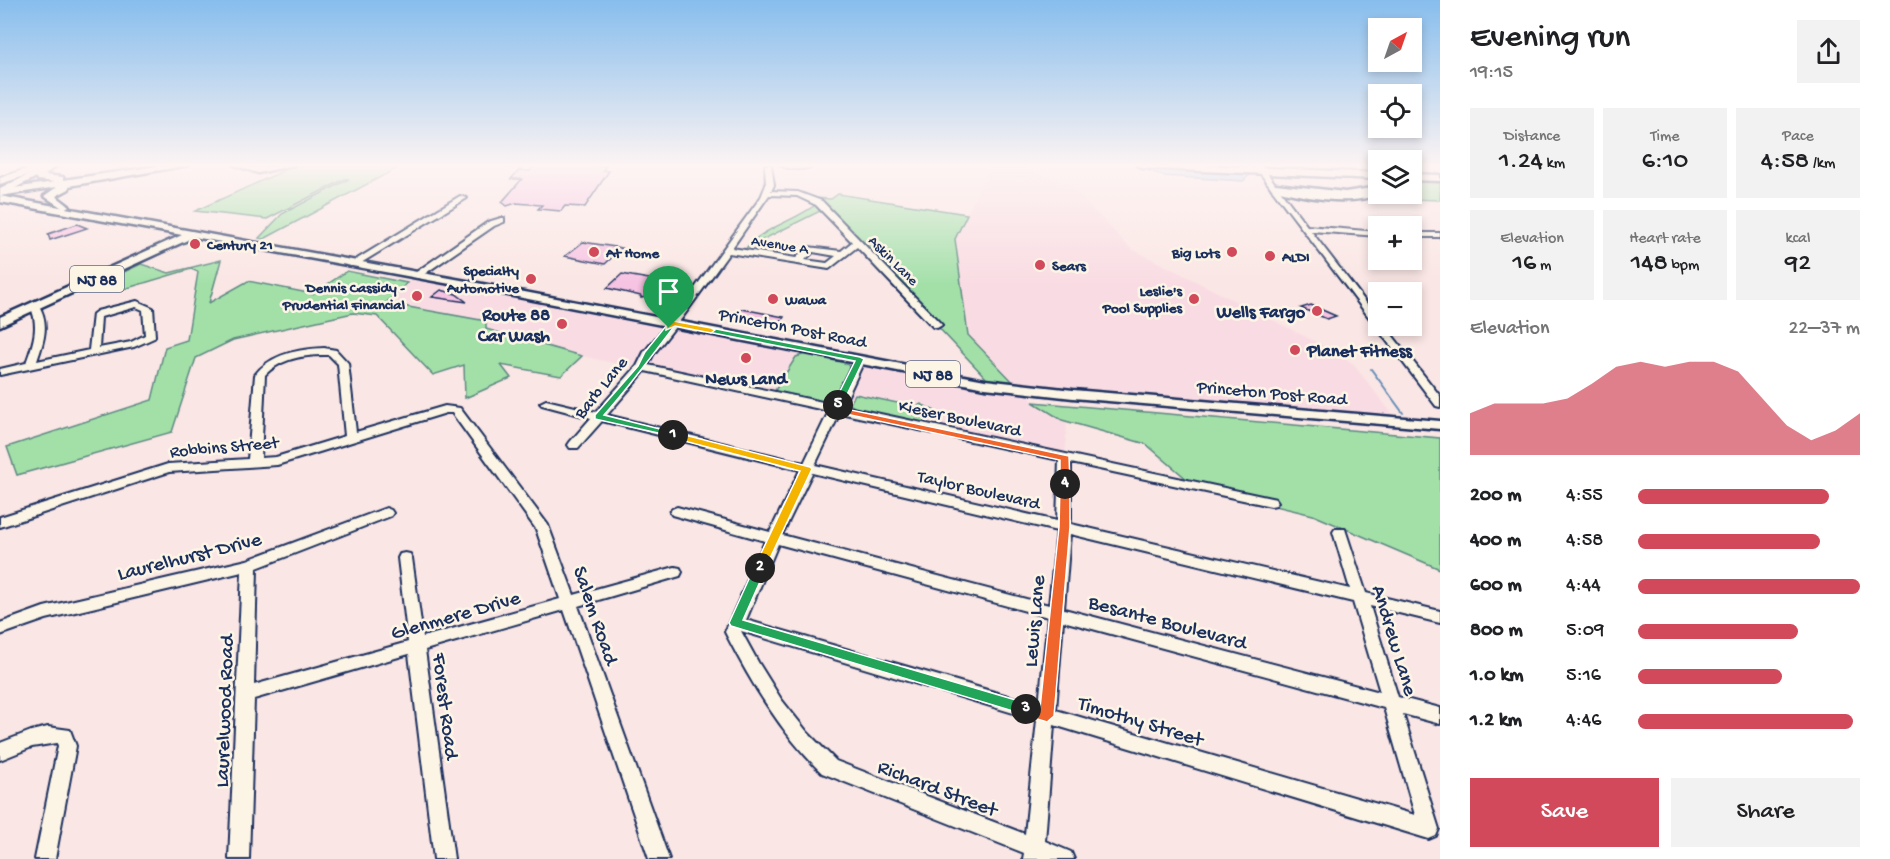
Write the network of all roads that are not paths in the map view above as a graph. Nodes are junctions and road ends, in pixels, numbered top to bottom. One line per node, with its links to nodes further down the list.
1 (35, 205): 8 (main road, Princeton Post Road)
2 (61, 205): 7 (main road, Princeton Post Road / NJ 88)
3 (451, 205): 19 (street)
4 (758, 205): 16 (street, Barb Lane)
5 (818, 205): 15 (street, Askin Lane)
6 (1289, 205): 10 (street)
7 (64, 206): 8 (main road, Princeton Post Road / NJ 88)
8 (109, 218): 12 (main road, Princeton Post Road / NJ 88)
9 (501, 220): 20 (street)
10 (1306, 228): 11 (street); 22 (street)
11 (1368, 233)
12 (193, 234): 19 (main road, Princeton Post Road / NJ 88); 21 (main road, NJ 88)
13 (1422, 235): 14 (street)
14 (1440, 235)
15 (857, 242): 17 (street); 25 (street, Askin Lane)
16 (727, 250): 18 (street, Avenue A); 24 (street, Barb Lane)
17 (843, 254): 18 (street); 18 (street, Avenue A)
18 (799, 260)
19 (353, 264): 20 (main road, Princeton Post Road / NJ 88)
20 (417, 275): 24 (main road, Princeton Post Road / NJ 88)
21 (35, 306): 23 (main road, NJ 88); 29 (street)
22 (1368, 310)
23 (0, 322)
24 (673, 323): 28 (main road, Princeton Post Road / NJ 88); 30 (street, Barb Lane)
25 (937, 325)
26 (1387, 336): 33 (street)
27 (94, 352): 27 (street); 29 (street)
28 (860, 359): 35 (street); 37 (main road, Princeton Post Road / NJ 88)
29 (30, 366): 31 (street)
30 (642, 367): 35 (street, Kieser Boulevard); 36 (street, Barb Lane)
31 (0, 372)
32 (546, 403): 36 (street, Taylor Boulevard)
33 (1440, 404)
34 (453, 408): 38 (street, Robbins Street); 54 (street, Salem Road)
35 (835, 409): 40 (street, Kieser Boulevard); 42 (street)
36 (598, 417): 39 (street, Barb Lane); 42 (street, Taylor Boulevard)
37 (1440, 425)
38 (351, 438): 41 (street, Robbins Street); 41 (street)
39 (574, 445)
40 (1065, 458): 43 (street, Kieser Boulevard); 47 (street, Lewis Lane)
41 (254, 463): 46 (street, Robbins Street)
42 (806, 469): 47 (street, Taylor Boulevard); 49 (street)
43 (1270, 502)
44 (677, 512): 49 (street, Besante Boulevard)
45 (386, 513): 51 (street, Laurelhurst Drive)
46 (0, 522)
47 (1064, 527): 53 (street, Taylor Boulevard); 55 (street, Lewis Lane)
48 (1340, 532): 53 (street, Andrew Lane)
49 (774, 537): 55 (street, Besante Boulevard); 57 (street)
50 (405, 558): 59 (street, Forest Road)
51 (250, 565): 58 (street, Laurelhurst Drive); 60 (street, Laurelwood Road)
52 (675, 572): 54 (street, Glenmere Drive)
53 (1359, 597): 56 (street, Taylor Boulevard); 61 (street, Andrew Lane)
54 (571, 602): 59 (street, Glenmere Drive); 70 (street, Salem Road)
55 (1056, 612): 61 (street, Besante Boulevard); 62 (street, Lewis Lane)
56 (1440, 617)
57 (736, 623): 62 (street, Timothy Street); 66 (street, Richard Street)
58 (0, 629)
59 (417, 647): 60 (street, Glenmere Drive); 69 (street, Forest Road)
60 (247, 694): 68 (street, Laurelwood Road)
61 (1391, 702): 63 (street, Besante Boulevard); 65 (street, Andrew Lane)
62 (1047, 716): 65 (street, Timothy Street); 66 (street, Lewis Lane)
63 (1440, 716)
64 (0, 752): 67 (street)
65 (1430, 830)
66 (1034, 853): 71 (street, Richard Street)
67 (45, 859)
68 (239, 859)
69 (444, 859)
70 (659, 859)
71 (1064, 859)

